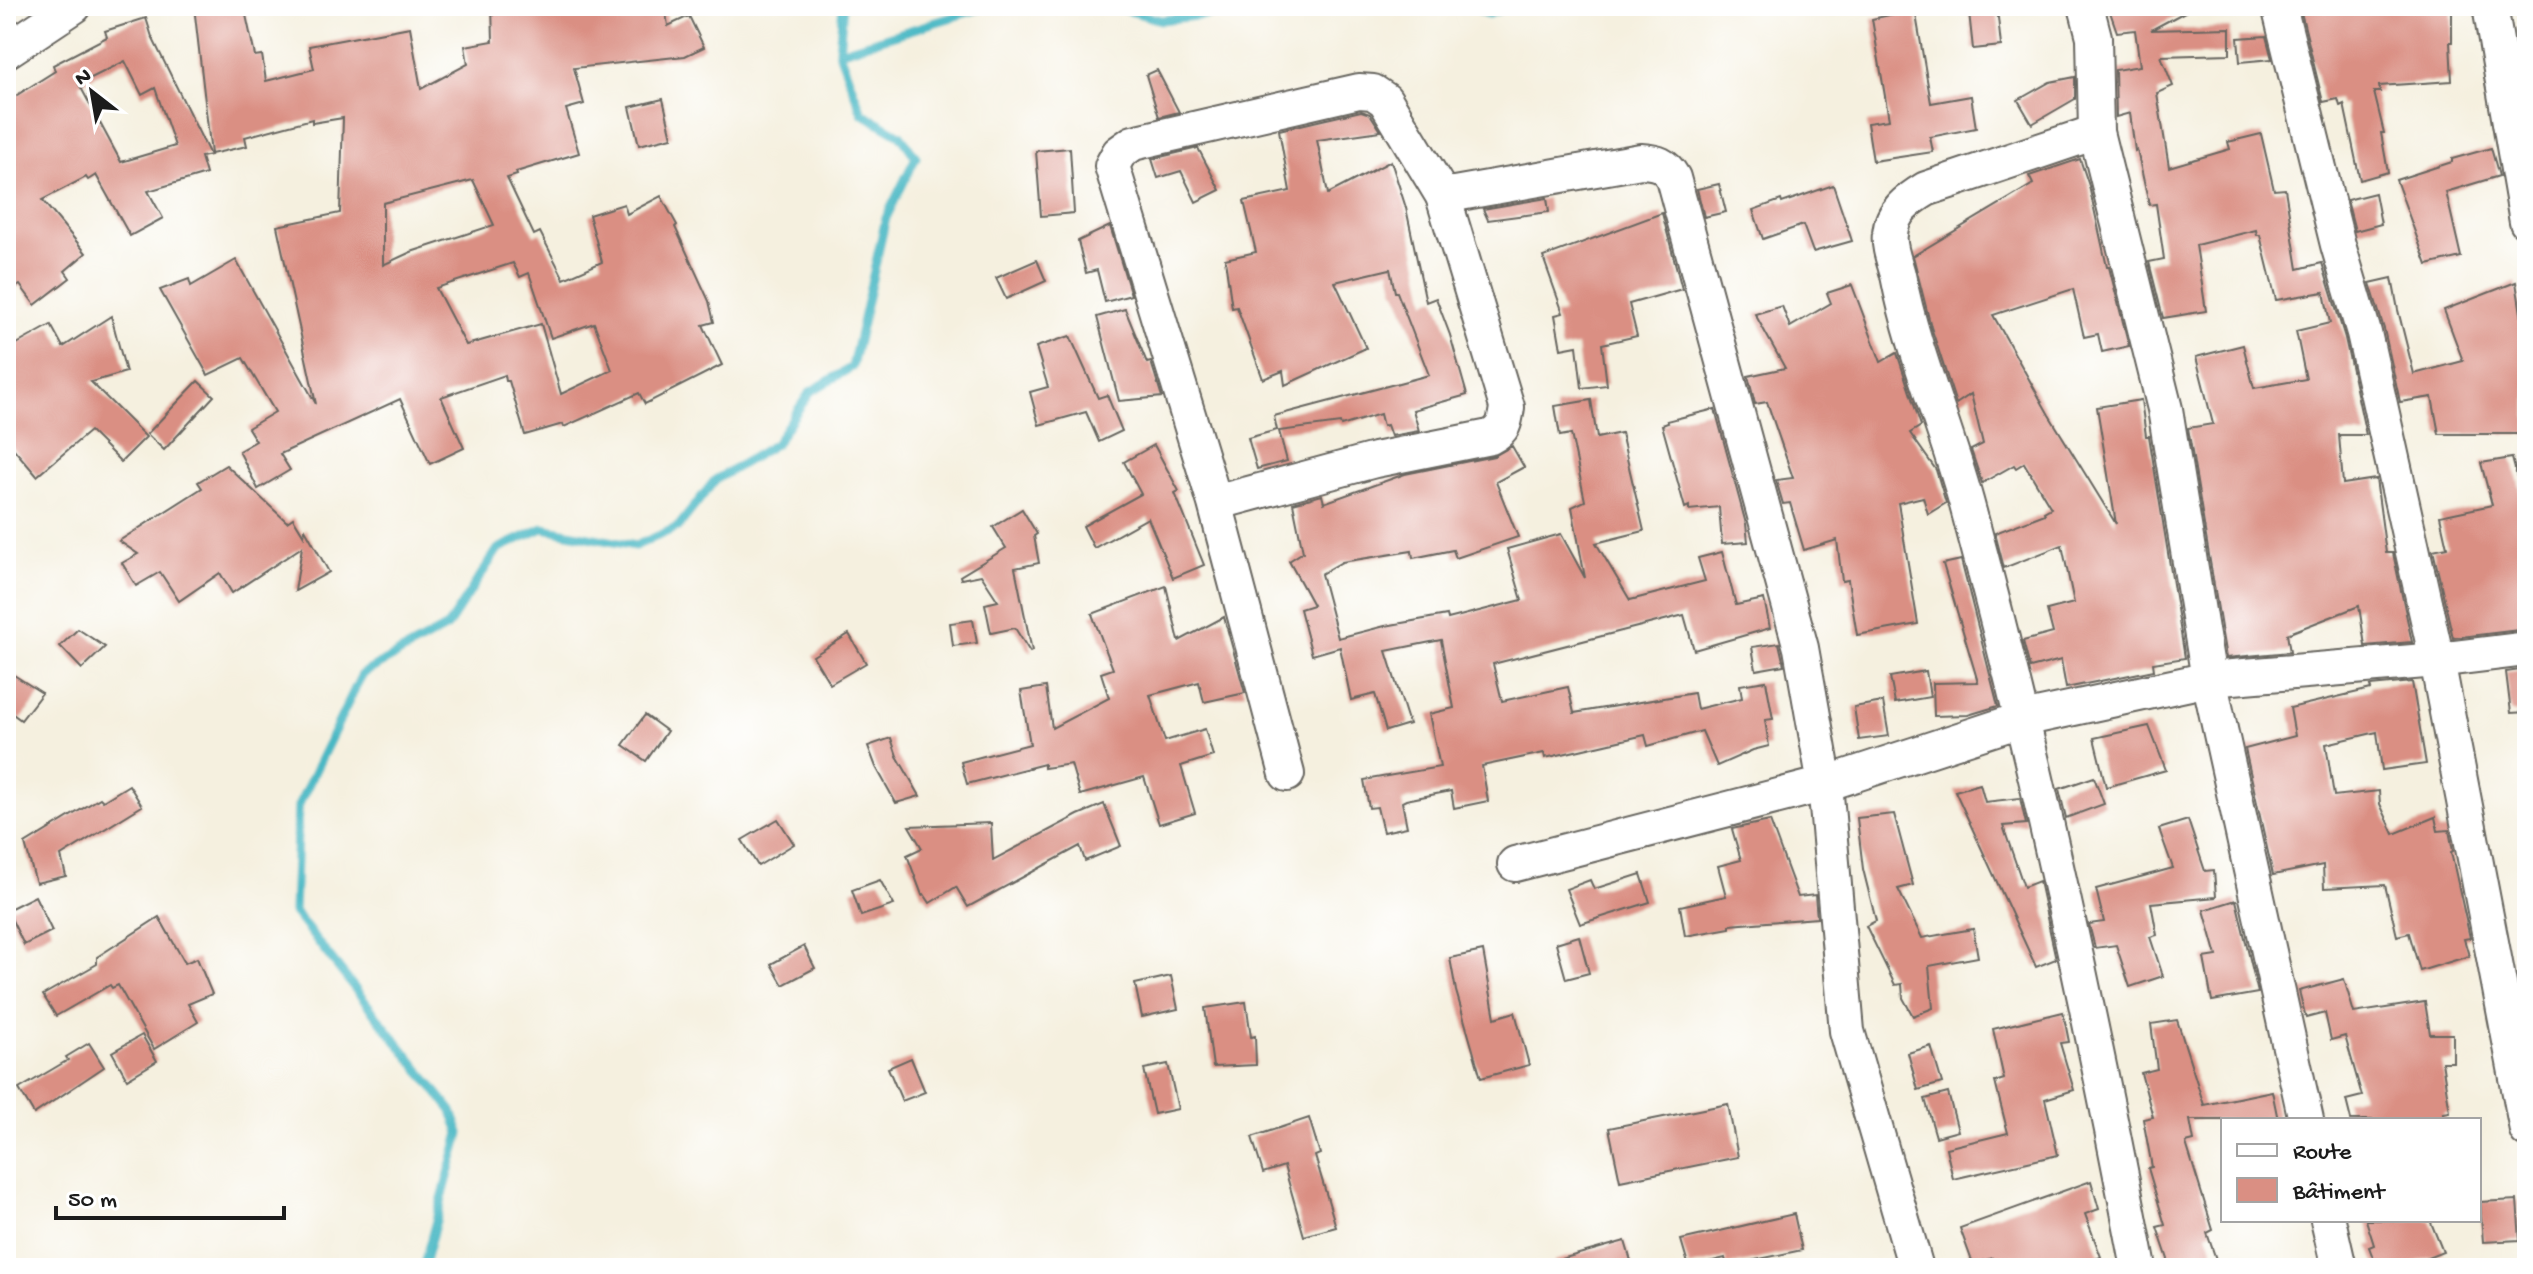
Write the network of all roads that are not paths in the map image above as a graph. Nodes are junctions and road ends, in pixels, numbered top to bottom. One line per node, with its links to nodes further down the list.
1 (74, 6): 5 (street)
2 (2086, 6): 6 (street)
3 (2279, 6): 11 (street)
4 (2490, 6): 8 (street)
5 (6, 51)
6 (2096, 132): 12 (street); 13 (street)
7 (1443, 196): 9 (street); 9 (street); 15 (street)
8 (2526, 214)
9 (1215, 503): 14 (street)
10 (2527, 649): 11 (street)
11 (2437, 660): 12 (street); 18 (street)
12 (2209, 679): 13 (street); 17 (street)
13 (2023, 719): 15 (street); 21 (street)
14 (1287, 774)
15 (1825, 784): 16 (street); 20 (street)
16 (1515, 864)
17 (2306, 1118)
18 (2527, 1130)
19 (2328, 1222): 22 (street)
20 (1916, 1268)
21 (2139, 1268)
22 (2339, 1268)

